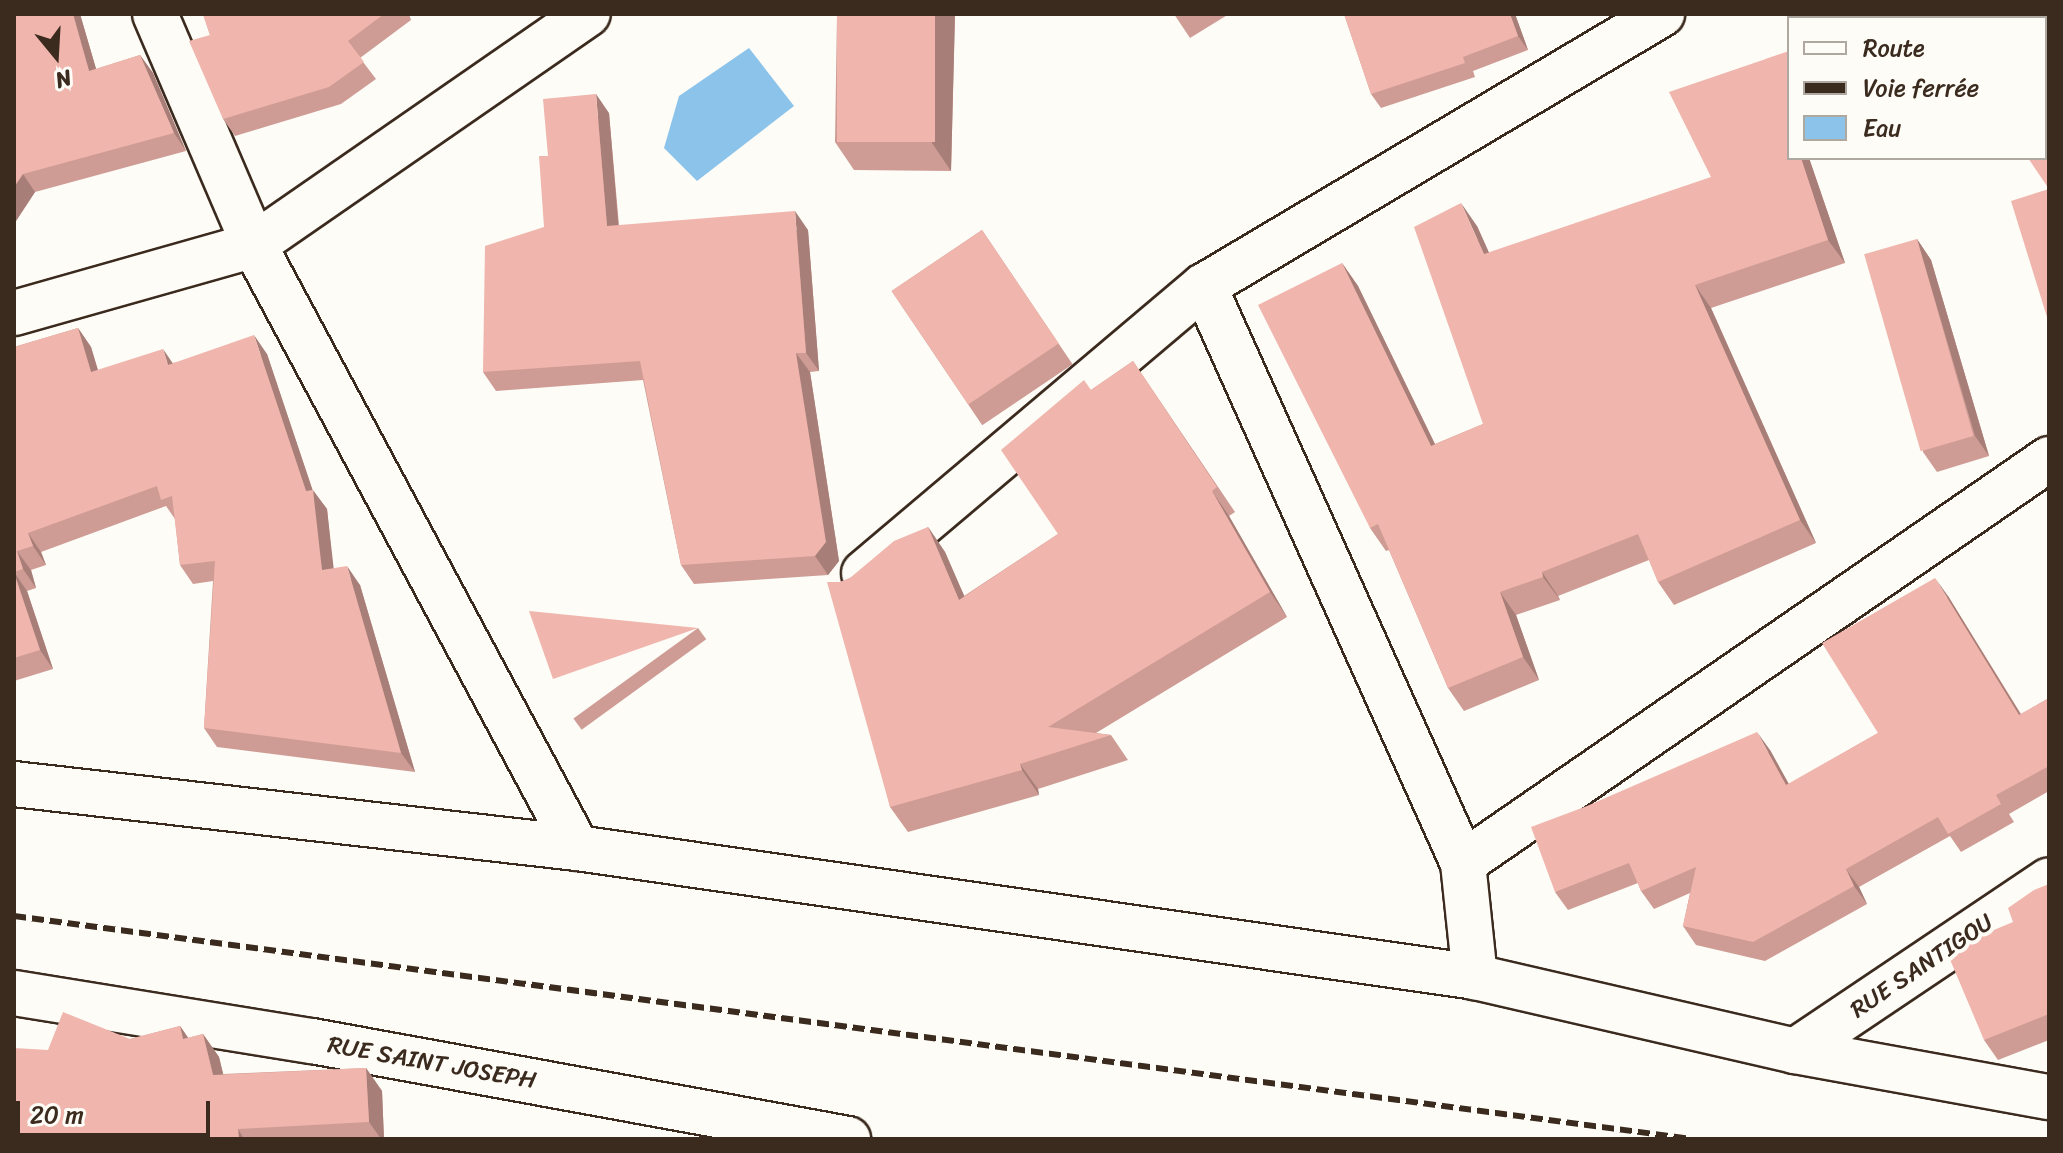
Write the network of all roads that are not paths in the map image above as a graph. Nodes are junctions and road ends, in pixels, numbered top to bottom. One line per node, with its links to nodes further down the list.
1 (155, 14): 4 (street)
2 (588, 14): 4 (street)
3 (1662, 14): 5 (street)
4 (254, 245): 6 (street); 10 (street)
5 (1204, 286): 8 (street); 11 (street)
6 (14, 313)
7 (2049, 459): 11 (street)
8 (852, 583)
9 (14, 784): 10 (street)
10 (577, 848): 13 (street)
11 (1463, 863): 13 (street)
12 (2049, 880): 15 (street, RUE SANTIGOU)
13 (1475, 977): 15 (street)
14 (14, 993): 17 (street, RUE SAINT JOSEPH)
15 (1795, 1051): 16 (street)
16 (2049, 1097)
17 (848, 1139)

